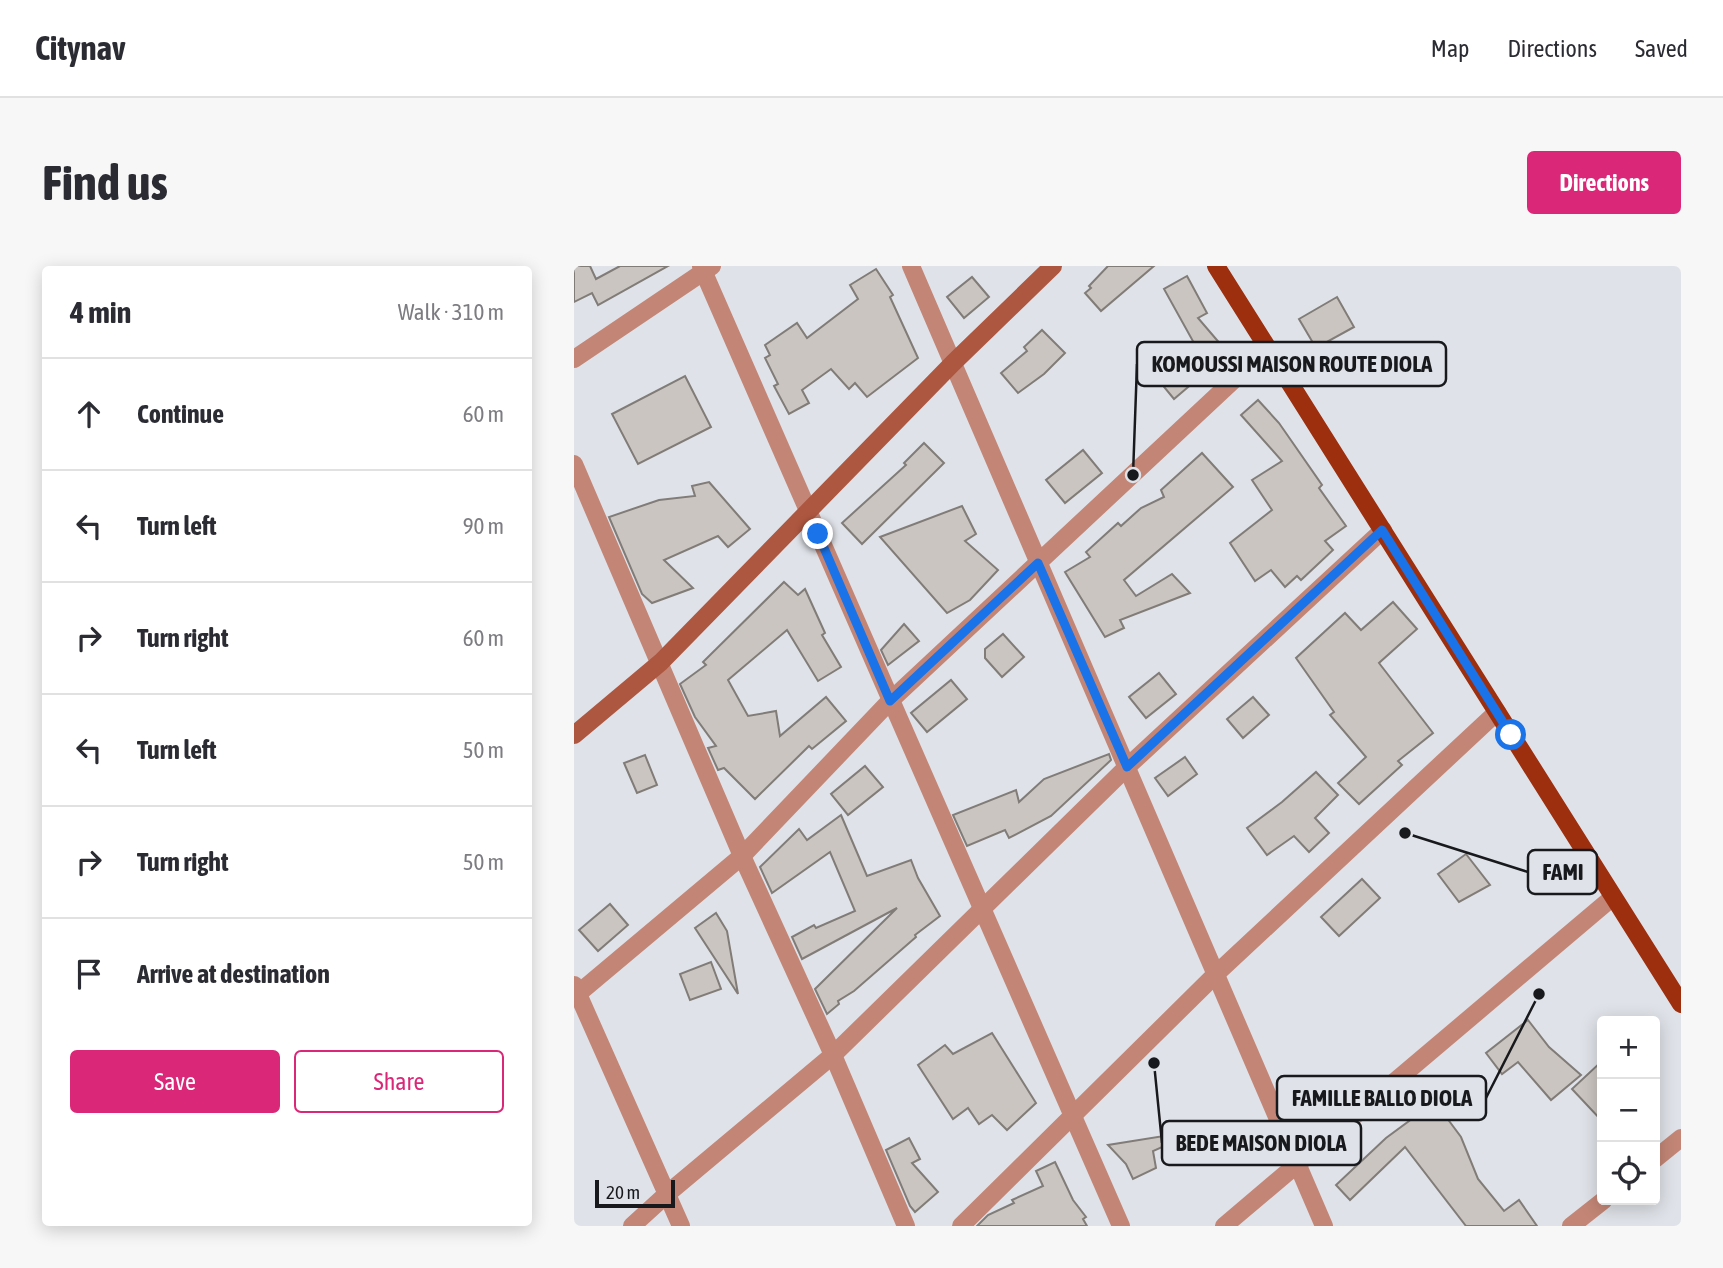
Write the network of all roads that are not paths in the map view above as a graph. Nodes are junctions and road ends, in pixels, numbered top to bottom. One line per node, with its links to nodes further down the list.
1 (912, 266): 7 (street)
2 (1053, 266): 7 (street)
3 (1216, 266): 5 (main road)
4 (706, 268): 6 (street); 9 (street)
5 (1268, 348): 10 (main road); 11 (street)
6 (574, 359)
7 (953, 363): 9 (street); 11 (street)
8 (574, 464): 12 (street)
9 (808, 510): 12 (street); 13 (street)
10 (1382, 530): 14 (main road); 16 (street)
11 (1038, 563): 13 (street); 16 (street)
12 (661, 662): 15 (street); 17 (street)
13 (890, 701): 17 (street); 19 (street)
14 (1497, 712): 18 (main road); 20 (street)
15 (574, 735)
16 (1127, 767): 19 (street); 20 (street)
17 (742, 856): 21 (street); 23 (street)
18 (1613, 897): 22 (main road); 27 (street)
19 (982, 908): 23 (street); 24 (street)
20 (1216, 974): 24 (street); 27 (street)
21 (575, 991): 28 (street)
22 (1681, 1004)
23 (833, 1055): 28 (street); 32 (street)
24 (1072, 1116): 33 (street); 34 (street)
25 (1681, 1138): 26 (street)
26 (1660, 1155)
27 (1297, 1164): 35 (street); 36 (street)
28 (667, 1194): 30 (street); 31 (street)
29 (1598, 1205): 37 (street)
30 (632, 1226)
31 (681, 1226)
32 (906, 1226)
33 (961, 1226)
34 (1121, 1226)
35 (1224, 1226)
36 (1324, 1226)
37 (1571, 1226)

